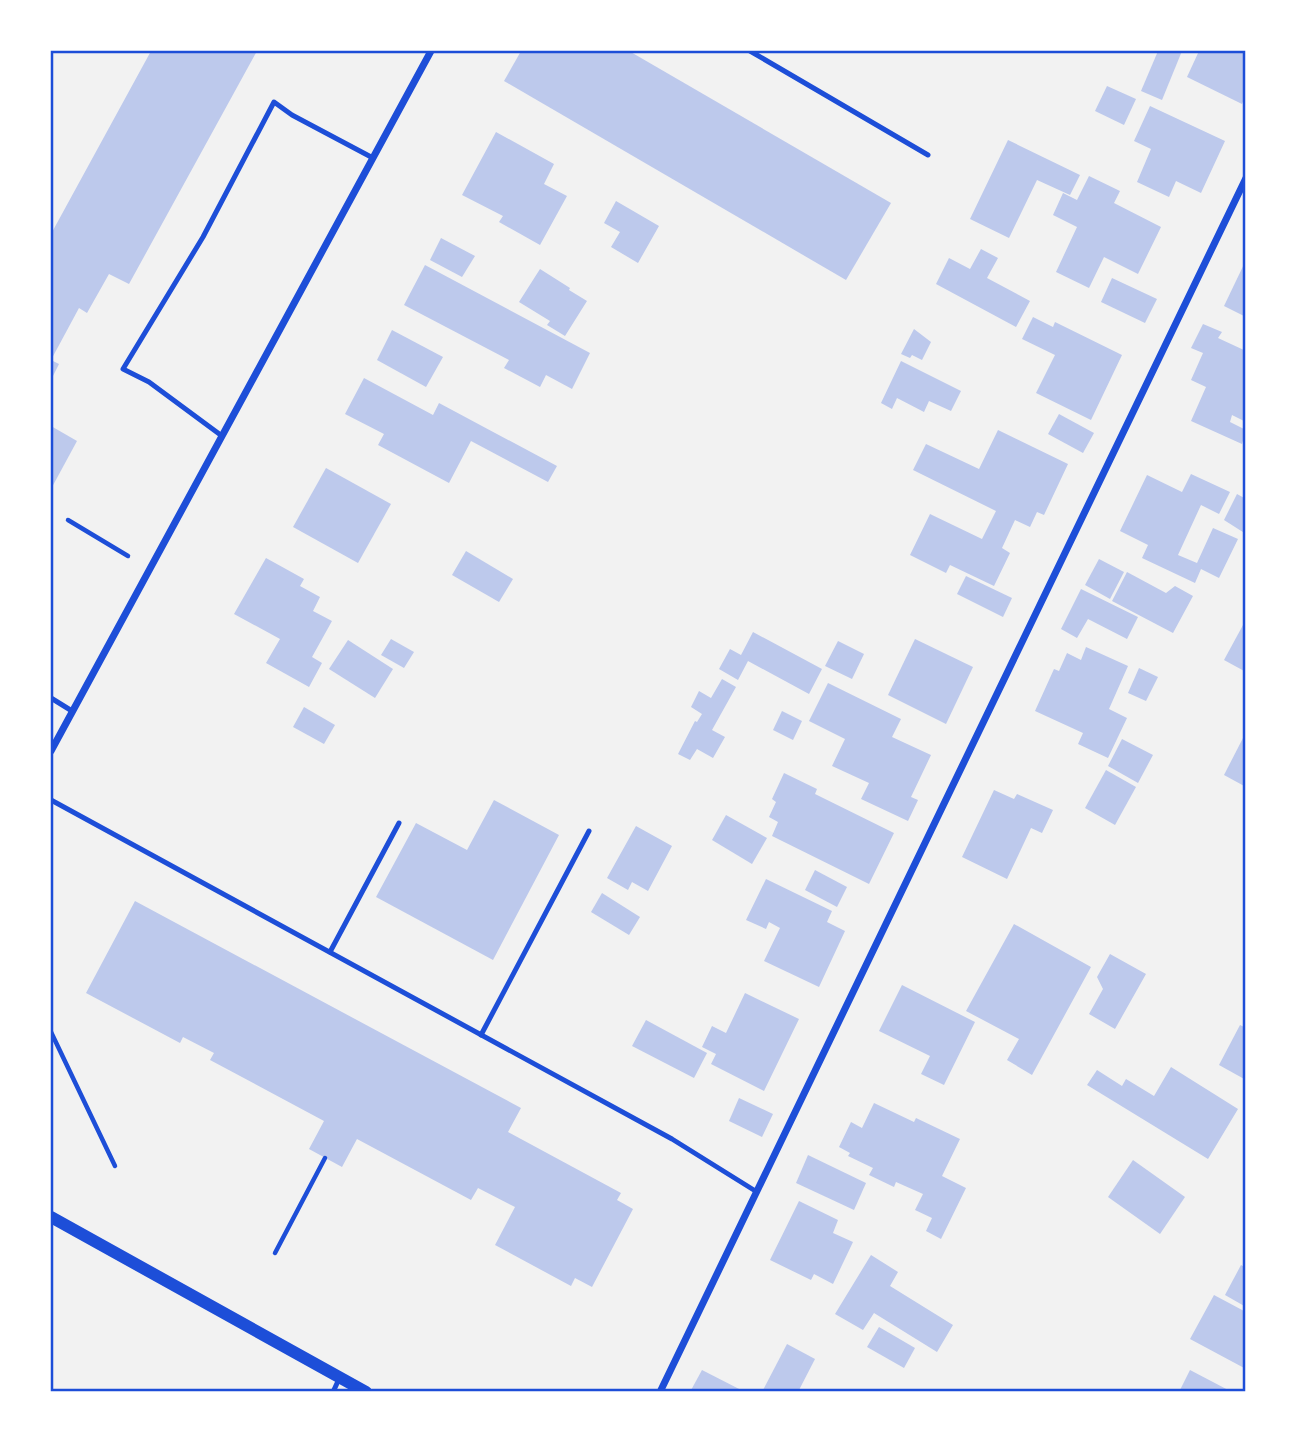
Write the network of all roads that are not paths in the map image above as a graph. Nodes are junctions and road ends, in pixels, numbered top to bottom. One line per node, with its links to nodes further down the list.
1 (431, 51): 4 (street)
2 (750, 51): 3 (lane)
3 (928, 155)
4 (373, 158): 6 (street); 6 (lane)
5 (1246, 178): 15 (street)
6 (222, 436): 8 (street)
7 (51, 698): 8 (lane)
8 (72, 711): 9 (street)
9 (51, 751)
10 (51, 800): 13 (lane)
11 (399, 822): 13 (lane)
12 (589, 831): 14 (lane)
13 (330, 953): 14 (lane)
14 (481, 1035): 15 (lane)
15 (757, 1192): 20 (street)
16 (51, 1217): 17 (street)
17 (340, 1378): 18 (lane); 19 (street)
18 (333, 1392)
19 (366, 1392)
20 (660, 1392)

